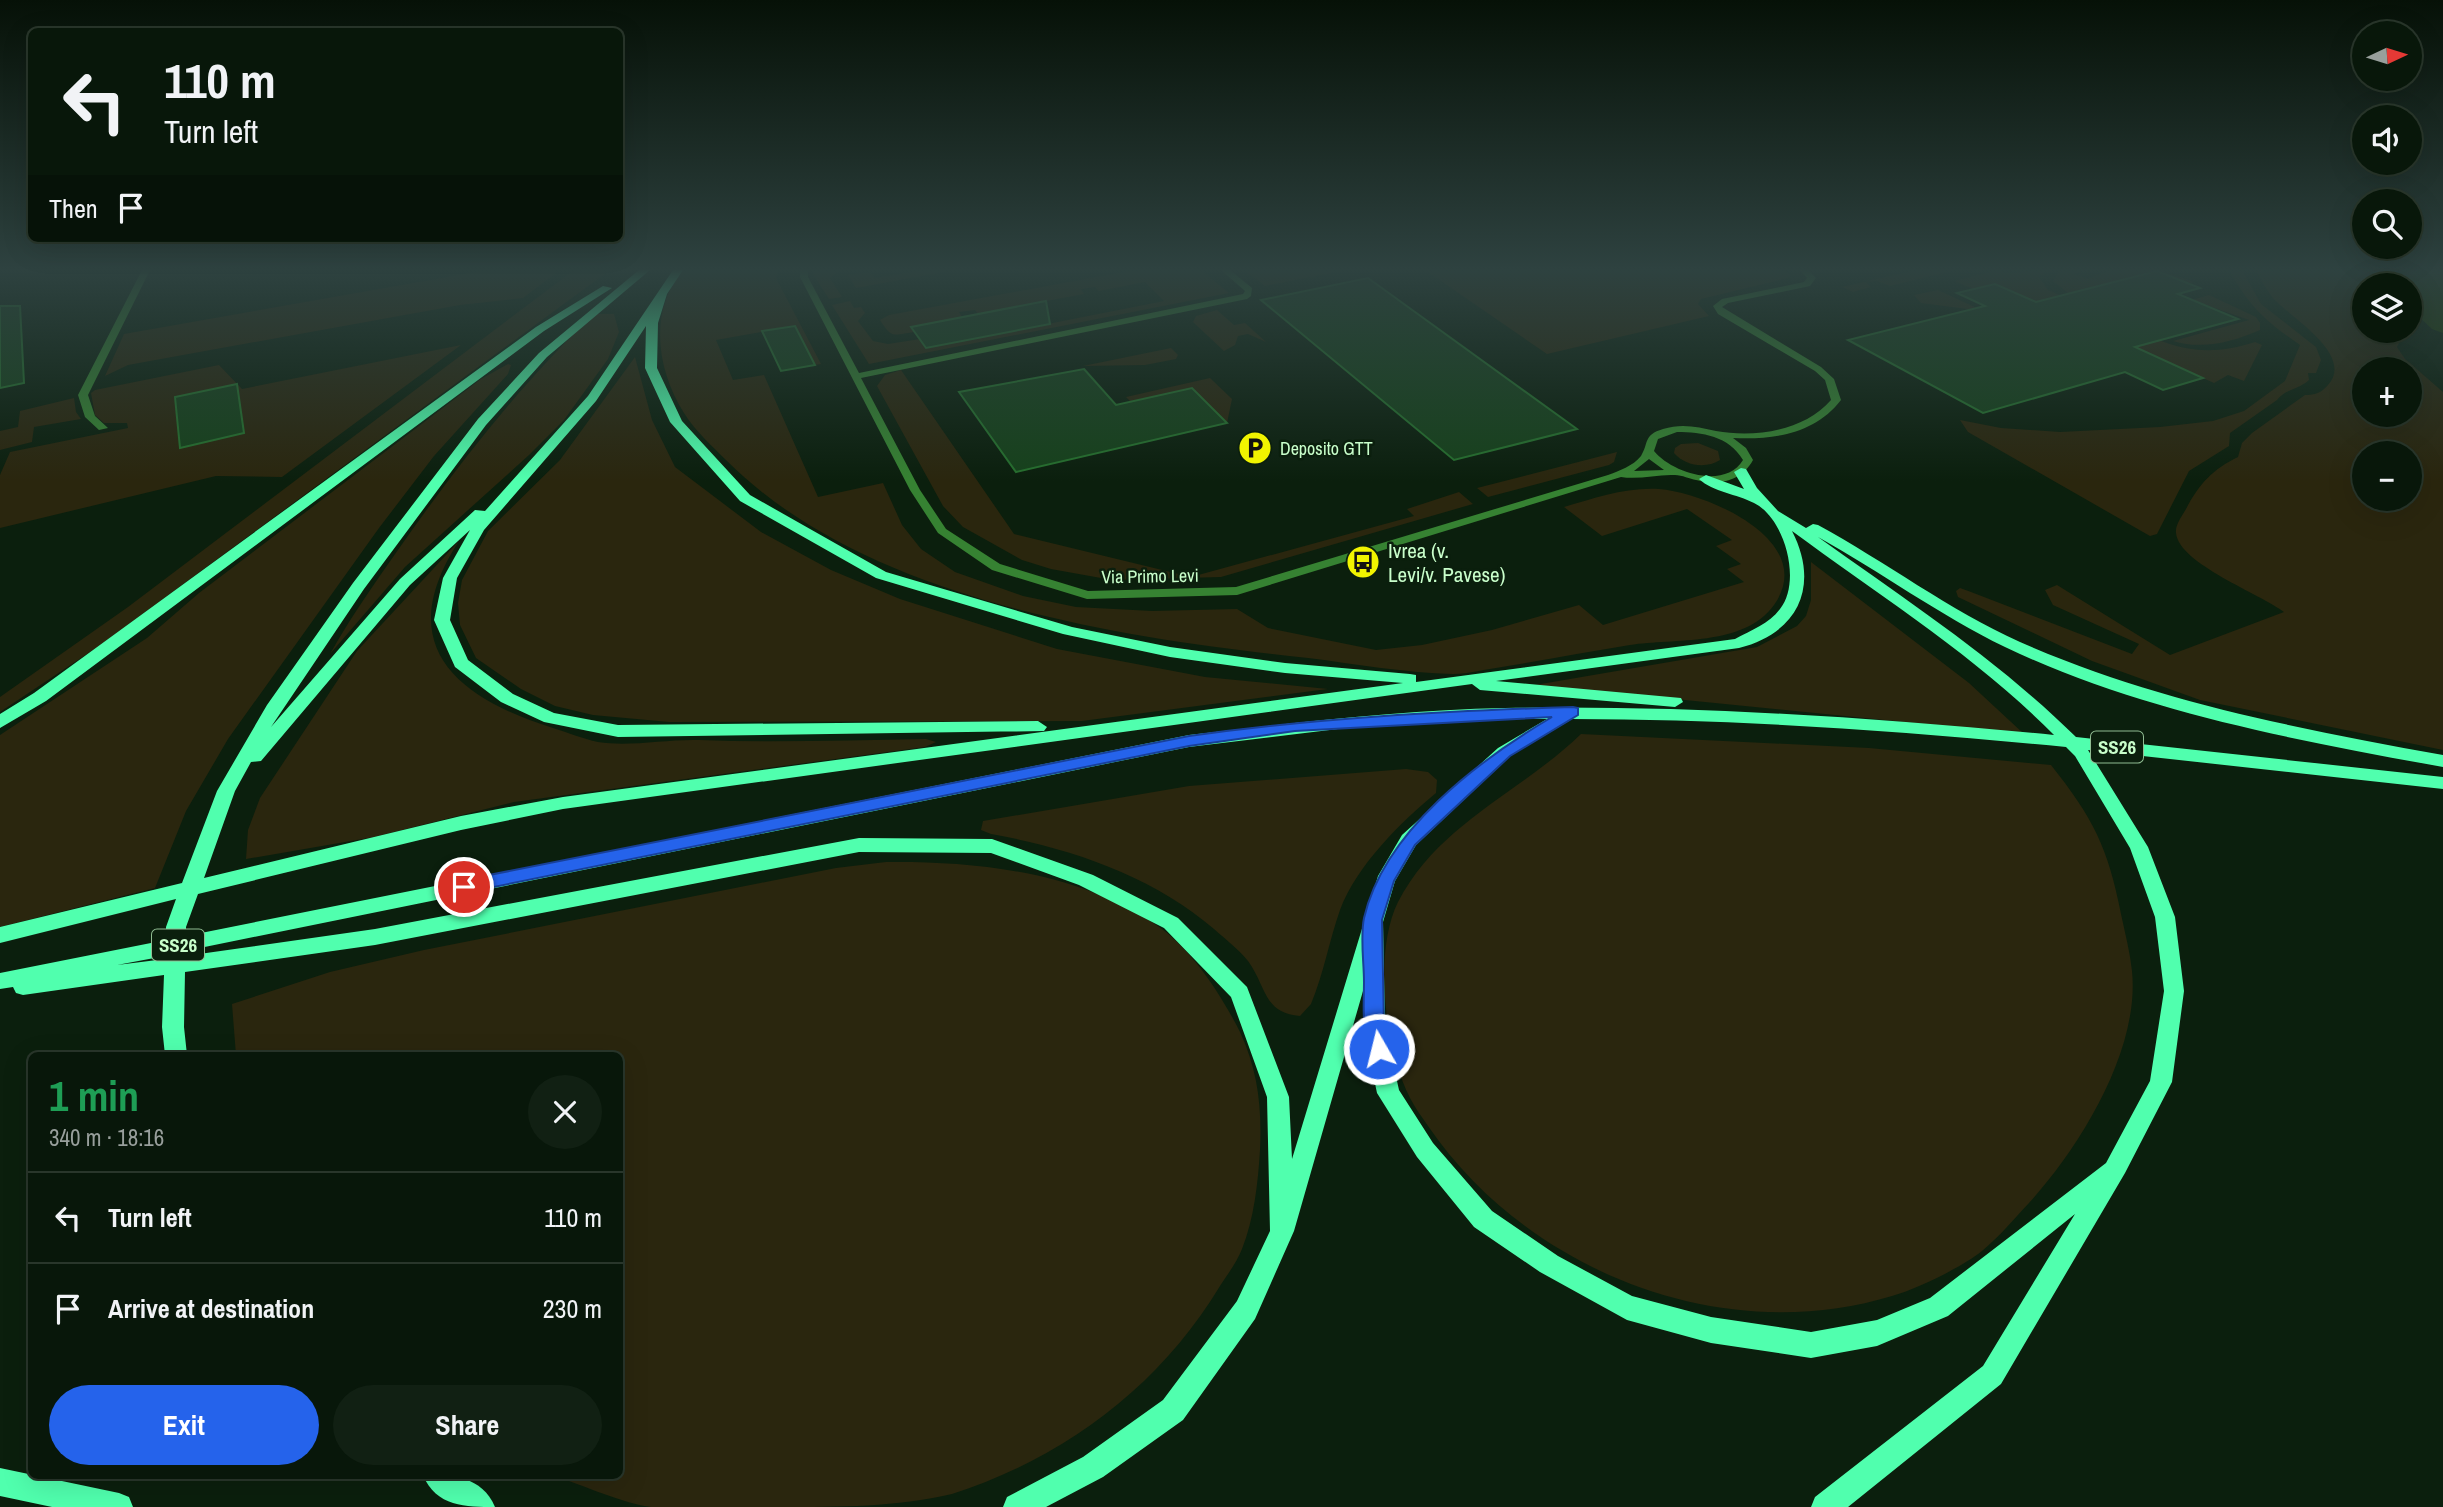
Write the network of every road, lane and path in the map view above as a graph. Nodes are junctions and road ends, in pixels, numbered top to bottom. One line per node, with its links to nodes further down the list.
1 (111, 340): 10 (street)
2 (523, 340): 22 (main road)
3 (560, 340): 26 (main road)
4 (630, 340): 15 (main road)
5 (652, 340): 21 (main road)
6 (837, 340): 9 (street, Via Primo Levi)
7 (1030, 340): 9 (street)
8 (1769, 340): 11 (street)
9 (856, 376): 17 (street, Via Primo Levi)
10 (103, 428)
11 (1780, 432): 12 (street, Via Primo Levi); 14 (street)
12 (1711, 433): 13 (street, Via Primo Levi); 14 (street)
13 (1648, 451): 16 (street); 17 (street, Via Primo Levi)
14 (1752, 457): 18 (street); 19 (main road)
15 (534, 464): 23 (main road); 26 (main road)
16 (1678, 474): 17 (street, Via Primo Levi); 18 (street, Via Primo Levi)
17 (1612, 477)
18 (1706, 479): 19 (main road)
19 (1766, 505): 23 (main road); 24 (main road); 32 (main road)
20 (1573, 712): 21 (main road, SS26); 27 (main road); 29 (main road, SS26)
21 (1790, 717): 25 (main road, SS26)
22 (0, 722)
23 (1115, 726): 28 (main road)
24 (2443, 761)
25 (2443, 783)
26 (226, 792): 31 (main road)
27 (1373, 920): 32 (main road); 33 (main road)
28 (0, 935)
29 (0, 981)
30 (0, 990): 33 (main road)
31 (176, 1052)
32 (2117, 1166): 39 (main road)
33 (1282, 1231): 38 (main road)
34 (442, 1479): 37 (main road)
35 (0, 1482): 36 (main road)
36 (119, 1507)
37 (481, 1507)
38 (1017, 1507)
39 (1825, 1507)

